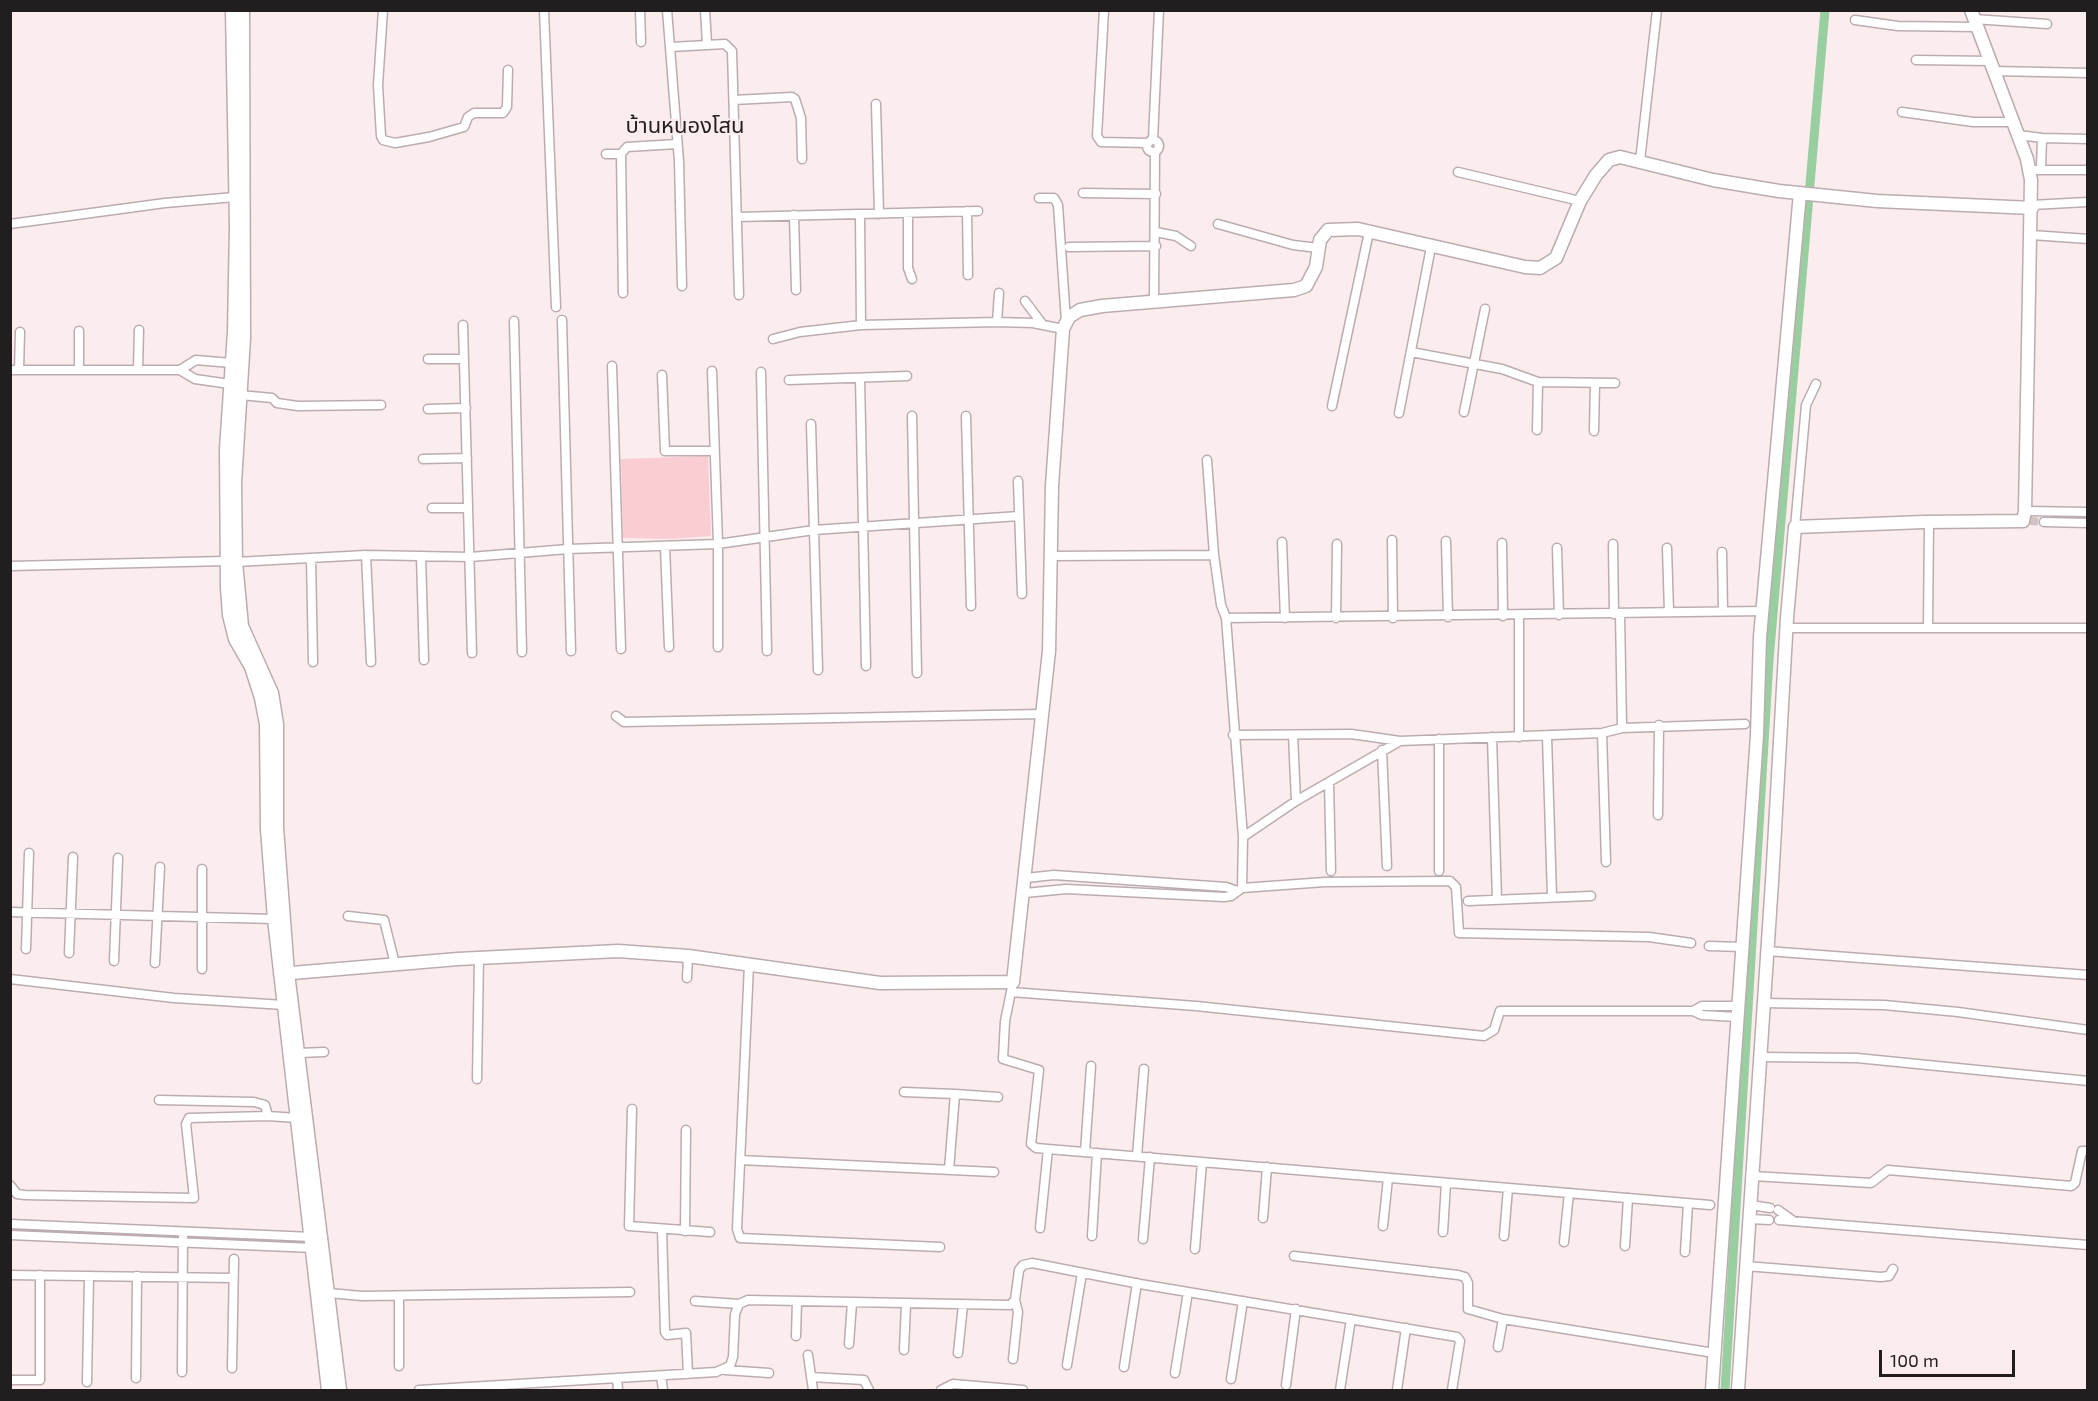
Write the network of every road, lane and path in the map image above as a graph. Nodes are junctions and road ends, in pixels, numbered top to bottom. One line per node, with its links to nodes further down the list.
1 (232, 10): 40 (street)
2 (243, 10): 106 (street)
3 (382, 10): 19 (street)
4 (544, 10): 72 (street)
5 (640, 10): 14 (street)
6 (667, 10): 16 (street)
7 (705, 10): 15 (street)
8 (1104, 10): 28 (street)
9 (1160, 10): 28 (street)
10 (1657, 10): 33 (street)
11 (1974, 19): 12 (street); 13 (street); 18 (street)
12 (1855, 20)
13 (2047, 24)
14 (641, 42)
15 (707, 44): 16 (street); 21 (street)
16 (671, 46): 29 (street)
17 (1916, 60): 18 (street)
18 (1992, 66): 20 (street); 24 (street)
19 (508, 70)
20 (2088, 73)
21 (734, 100): 32 (street); 51 (street)
22 (876, 104): 49 (street)
23 (1902, 112): 24 (street)
24 (2013, 122): 25 (street)
25 (2019, 135): 26 (street); 35 (street)
26 (2042, 138): 27 (street); 35 (street)
27 (2088, 139)
28 (1150, 141): 38 (street)
29 (677, 144): 31 (street); 65 (street)
30 (606, 154): 31 (street)
31 (621, 154): 67 (street)
32 (802, 159)
33 (1640, 161): 39 (street); 42 (street)
34 (2088, 170): 35 (street)
35 (2036, 171): 44 (street)
36 (1458, 172): 42 (street)
37 (1083, 193): 38 (street)
38 (1156, 194): 54 (street)
39 (1803, 194): 44 (street); 161 (street)
40 (236, 197): 52 (street); 88 (street)
41 (1039, 198): 80 (street)
42 (1580, 201): 60 (street)
43 (2087, 202): 44 (street)
44 (2032, 206): 56 (street)
45 (967, 211): 46 (street); 47 (street); 63 (street)
46 (978, 211)
47 (908, 213): 49 (street); 64 (street)
48 (860, 214): 49 (street); 50 (street); 78 (street)
49 (879, 214)
50 (794, 215): 51 (street); 66 (street)
51 (738, 217): 69 (street)
52 (10, 224)
53 (1218, 224): 62 (street)
54 (1156, 232): 58 (street); 59 (street)
55 (1369, 232): 60 (street); 62 (street); 108 (street)
56 (2032, 235): 57 (street); 127 (street)
57 (2088, 239)
58 (1156, 246): 61 (street); 71 (street)
59 (1191, 246)
60 (1431, 247): 85 (street)
61 (1069, 248)
62 (1318, 248): 71 (street)
63 (968, 275)
64 (912, 279)
65 (682, 285)
66 (796, 290)
67 (623, 293)
68 (999, 293): 76 (street)
69 (739, 295)
70 (1025, 301): 79 (street)
71 (1154, 301): 80 (street)
72 (556, 307)
73 (1485, 309): 89 (street)
74 (562, 320): 148 (street)
75 (514, 321): 151 (street)
76 (997, 322): 78 (street); 79 (street)
77 (463, 325): 86 (street)
78 (861, 325): 84 (street)
79 (1043, 325): 80 (street)
80 (1064, 325): 154 (street)
81 (139, 330): 91 (street)
82 (78, 331): 94 (street)
83 (20, 332): 93 (street)
84 (773, 339)
85 (1411, 352): 89 (street); 112 (street)
86 (464, 358): 87 (street); 109 (street)
87 (428, 359)
88 (231, 363): 92 (street); 104 (street)
89 (1474, 363): 101 (street); 111 (street)
90 (612, 366): 145 (street)
91 (138, 368): 92 (street); 94 (street)
92 (180, 369): 104 (street)
93 (15, 370): 94 (street)
94 (78, 370)
95 (712, 371): 118 (street)
96 (760, 372): 136 (street)
97 (662, 375): 118 (street)
98 (908, 376): 99 (street)
99 (860, 378): 100 (street); 133 (street)
100 (789, 380)
101 (1538, 382): 102 (street); 116 (street)
102 (1595, 383): 103 (street); 117 (street)
103 (1615, 383)
104 (230, 384): 157 (street)
105 (1816, 384): 134 (street)
106 (240, 394): 107 (street); 157 (street)
107 (381, 405)
108 (1332, 406)
109 (466, 408): 110 (street); 119 (street)
110 (428, 409)
111 (1464, 412)
112 (1399, 413)
113 (912, 416): 132 (street)
114 (966, 416): 128 (street)
115 (811, 424): 135 (street)
116 (1537, 429)
117 (1594, 431)
118 (713, 451): 141 (street)
119 (467, 458): 120 (street); 124 (street)
120 (423, 459)
121 (1208, 460): 152 (street)
122 (1018, 481): 126 (street)
123 (432, 508): 124 (street)
124 (468, 508): 155 (street)
125 (2088, 512): 127 (street)
126 (1019, 516): 128 (street); 159 (street)
127 (2026, 518): 129 (street)
128 (969, 521): 132 (street); 160 (street)
129 (1929, 522): 134 (street); 173 (street)
130 (2044, 522): 131 (street)
131 (2088, 523)
132 (915, 524): 133 (street); 188 (street)
133 (864, 527): 135 (street); 186 (street)
134 (1795, 527): 174 (street)
135 (814, 530): 136 (street); 187 (street)
136 (764, 536): 141 (street); 180 (street)
137 (1392, 540): 172 (street)
138 (1446, 541): 168 (street)
139 (1282, 542): 170 (street)
140 (1502, 543): 167 (street)
141 (718, 544): 144 (street); 177 (street)
142 (1336, 544): 171 (street)
143 (1613, 544): 164 (street)
144 (665, 547): 145 (street); 176 (street)
145 (619, 548): 148 (street); 178 (street)
146 (1557, 548): 166 (street)
147 (1667, 548): 163 (street)
148 (568, 549): 151 (street); 179 (street)
149 (1722, 552): 162 (street)
150 (366, 555): 153 (street); 156 (street); 185 (street)
151 (518, 555): 155 (street); 181 (street)
152 (1214, 555): 154 (street); 169 (street)
153 (421, 556): 155 (street); 183 (street)
154 (1051, 556): 189 (street)
155 (470, 557): 182 (street)
156 (311, 558): 157 (street); 184 (street)
157 (231, 562): 158 (street); 230 (street); 244 (street)
158 (10, 566)
159 (1022, 594)
160 (971, 606)
161 (1762, 610): 162 (street); 233 (street)
162 (1723, 611): 163 (street)
163 (1668, 612): 164 (street)
164 (1617, 613): 166 (street); 193 (street)
165 (1519, 615): 166 (street); 167 (street); 199 (street)
166 (1559, 615)
167 (1503, 616): 168 (street)
168 (1448, 617): 172 (street)
169 (1226, 618): 170 (street); 195 (street)
170 (1285, 618): 171 (street)
171 (1336, 618): 172 (street)
172 (1393, 618)
173 (1928, 627): 174 (street); 175 (street)
174 (1786, 628): 235 (street)
175 (2088, 628)
176 (669, 646)
177 (718, 646)
178 (621, 649)
179 (571, 651)
180 (767, 651)
181 (522, 652)
182 (472, 653)
183 (424, 660)
184 (313, 662)
185 (371, 662)
186 (866, 666)
187 (818, 670)
188 (917, 673)
189 (1042, 714): 190 (street); 216 (street)
190 (616, 716)
191 (1745, 724): 192 (street)
192 (1659, 725): 193 (street); 205 (street)
193 (1622, 728): 194 (street)
194 (1602, 733): 197 (street); 210 (street)
195 (1233, 735): 196 (street); 206 (street)
196 (1293, 735): 201 (street); 204 (street)
197 (1547, 736): 199 (street); 220 (street)
198 (1492, 737): 199 (street); 200 (street); 221 (street)
199 (1520, 737)
200 (1439, 739): 201 (street); 215 (street)
201 (1400, 741): 202 (street)
202 (1382, 750): 203 (street); 211 (street)
203 (1329, 782): 204 (street); 214 (street)
204 (1296, 801): 206 (street)
205 (1658, 815)
206 (1242, 837): 217 (street)
207 (29, 853): 224 (street)
208 (73, 857): 225 (street)
209 (118, 858): 226 (street)
210 (1606, 862)
211 (1387, 866)
212 (160, 867): 228 (street)
213 (201, 869): 229 (street)
214 (1331, 871)
215 (1439, 871)
216 (1026, 878): 217 (street); 218 (street)
217 (1239, 889): 218 (street); 231 (street)
218 (1024, 893): 248 (street)
219 (1591, 896): 220 (street)
220 (1552, 897): 221 (street)
221 (1497, 900): 222 (street)
222 (1468, 901)
223 (10, 912): 224 (street)
224 (27, 913): 225 (street); 234 (street)
225 (70, 914): 226 (street); 236 (street)
226 (115, 916): 228 (street); 239 (street)
227 (348, 916): 241 (street)
228 (159, 917): 229 (street); 240 (street)
229 (202, 918): 230 (street); 243 (street)
230 (274, 919): 244 (street)
231 (1691, 943)
232 (1709, 946): 233 (street)
233 (1742, 947): 251 (street)
234 (26, 949)
235 (1767, 951): 245 (street); 249 (street)
236 (69, 953)
237 (688, 956): 238 (street); 242 (street); 246 (street)
238 (479, 958): 241 (street); 258 (street)
239 (114, 961)
240 (155, 963)
241 (395, 964): 244 (street)
242 (749, 965): 248 (street); 274 (street)
243 (202, 969)
244 (284, 973): 250 (street); 254 (street)
245 (2088, 975)
246 (687, 978)
247 (10, 979): 250 (street)
248 (1012, 987): 251 (street); 268 (street)
249 (1763, 1003): 252 (street); 255 (street)
250 (284, 1005): 266 (street)
251 (1737, 1012): 351 (street)
252 (2088, 1030)
253 (324, 1052): 254 (street)
254 (298, 1053): 332 (street)
255 (1761, 1057): 259 (street); 279 (street)
256 (1091, 1066): 270 (street)
257 (1144, 1069): 272 (street)
258 (477, 1079)
259 (2088, 1081)
260 (904, 1092): 261 (street)
261 (955, 1094): 262 (street); 277 (street)
262 (998, 1097)
263 (159, 1100): 265 (street)
264 (632, 1109): 299 (street)
265 (268, 1116): 266 (street); 282 (street)
266 (297, 1118): 311 (street)
267 (686, 1130): 300 (street)
268 (1048, 1149): 270 (street); 298 (street)
269 (2088, 1151): 279 (street)
270 (1085, 1152): 271 (street)
271 (1097, 1153): 272 (street); 305 (street)
272 (1137, 1156): 273 (street)
273 (1150, 1157): 275 (street); 309 (street)
274 (740, 1160): 277 (street); 315 (street)
275 (1202, 1162): 276 (street); 316 (street)
276 (1267, 1167): 280 (street); 289 (street)
277 (949, 1170): 278 (street)
278 (994, 1172)
279 (1753, 1176): 288 (street)
280 (1388, 1178): 281 (street); 297 (street)
281 (1446, 1183): 283 (street); 303 (street)
282 (10, 1185)
283 (1508, 1188): 284 (street); 306 (street)
284 (1569, 1193): 285 (street); 310 (street)
285 (1628, 1198): 286 (street); 314 (street)
286 (1688, 1204): 287 (street); 317 (street)
287 (1710, 1205)
288 (1750, 1205): 290 (street); 293 (street)
289 (1263, 1218)
290 (1750, 1219): 291 (street); 320 (street)
291 (1769, 1220)
292 (1779, 1220): 293 (street)
293 (1794, 1221): 313 (street)
294 (10, 1224): 295 (street)
295 (32, 1224): 296 (street); 307 (street)
296 (54, 1225): 301 (street); 308 (street)
297 (1383, 1226)
298 (1040, 1228)
299 (662, 1229): 300 (street); 362 (street)
300 (685, 1231): 302 (street)
301 (183, 1232): 311 (street); 312 (street)
302 (710, 1232)
303 (1443, 1232)
304 (10, 1235): 307 (street)
305 (1092, 1236)
306 (1504, 1236)
307 (31, 1237): 308 (street)
308 (54, 1238): 312 (street)
309 (1143, 1239)
310 (1564, 1242)
311 (312, 1243): 312 (street); 375 (street)
312 (183, 1244): 327 (street)
313 (2088, 1245)
314 (1624, 1246)
315 (940, 1247)
316 (1195, 1249)
317 (1685, 1252)
318 (1294, 1256): 344 (street)
319 (234, 1259): 328 (street)
320 (1746, 1266): 321 (street); 389 (street)
321 (1893, 1269)
322 (1082, 1273): 329 (street); 334 (street); 354 (street)
323 (10, 1275): 324 (street)
324 (40, 1275): 325 (street); 368 (street)
325 (89, 1276): 326 (street); 369 (street)
326 (137, 1276): 327 (street); 365 (street)
327 (183, 1277): 328 (street); 359 (street)
328 (233, 1278): 357 (street)
329 (1137, 1283): 331 (street); 356 (street)
330 (630, 1292): 333 (street)
331 (1188, 1292): 337 (street); 361 (street)
332 (329, 1293): 333 (street); 376 (street)
333 (399, 1296): 355 (street)
334 (1015, 1300): 341 (street); 353 (street)
335 (694, 1301): 339 (street)
336 (797, 1301): 338 (street); 339 (street); 346 (street)
337 (1243, 1301): 342 (street); 367 (street)
338 (852, 1303): 340 (street); 347 (street)
339 (739, 1304): 358 (street)
340 (906, 1305): 341 (street); 349 (street)
341 (963, 1305): 350 (street)
342 (1296, 1310): 343 (street); 370 (street)
343 (1351, 1319): 345 (street); 385 (street)
344 (1503, 1319): 348 (street); 351 (street)
345 (1406, 1328): 386 (street); 387 (street)
346 (796, 1336)
347 (849, 1344)
348 (1498, 1347)
349 (904, 1350)
350 (958, 1353)
351 (1714, 1353): 388 (street)
352 (808, 1355): 364 (street)
353 (1013, 1359)
354 (1067, 1365)
355 (399, 1366)
356 (1124, 1367)
357 (232, 1368)
358 (724, 1370): 360 (street); 362 (street)
359 (182, 1372)
360 (769, 1373)
361 (1175, 1373)
362 (688, 1374): 363 (street)
363 (662, 1376): 366 (street); 380 (street)
364 (811, 1377): 381 (street); 382 (street)
365 (136, 1378)
366 (617, 1378): 371 (street); 379 (street)
367 (1232, 1379)
368 (10, 1380)
369 (87, 1382)
370 (1286, 1385)
371 (574, 1386): 372 (street)
372 (530, 1387): 373 (street)
373 (486, 1388): 378 (street)
374 (994, 1389): 383 (street); 384 (street)
375 (328, 1390)
376 (340, 1390)
377 (419, 1390): 378 (street)
378 (442, 1390)
379 (618, 1390)
380 (663, 1390)
381 (813, 1390)
382 (869, 1390)
383 (941, 1390)
384 (1023, 1390)
385 (1340, 1390)
386 (1396, 1390)
387 (1452, 1390)
388 (1712, 1390)
389 (1738, 1390)

